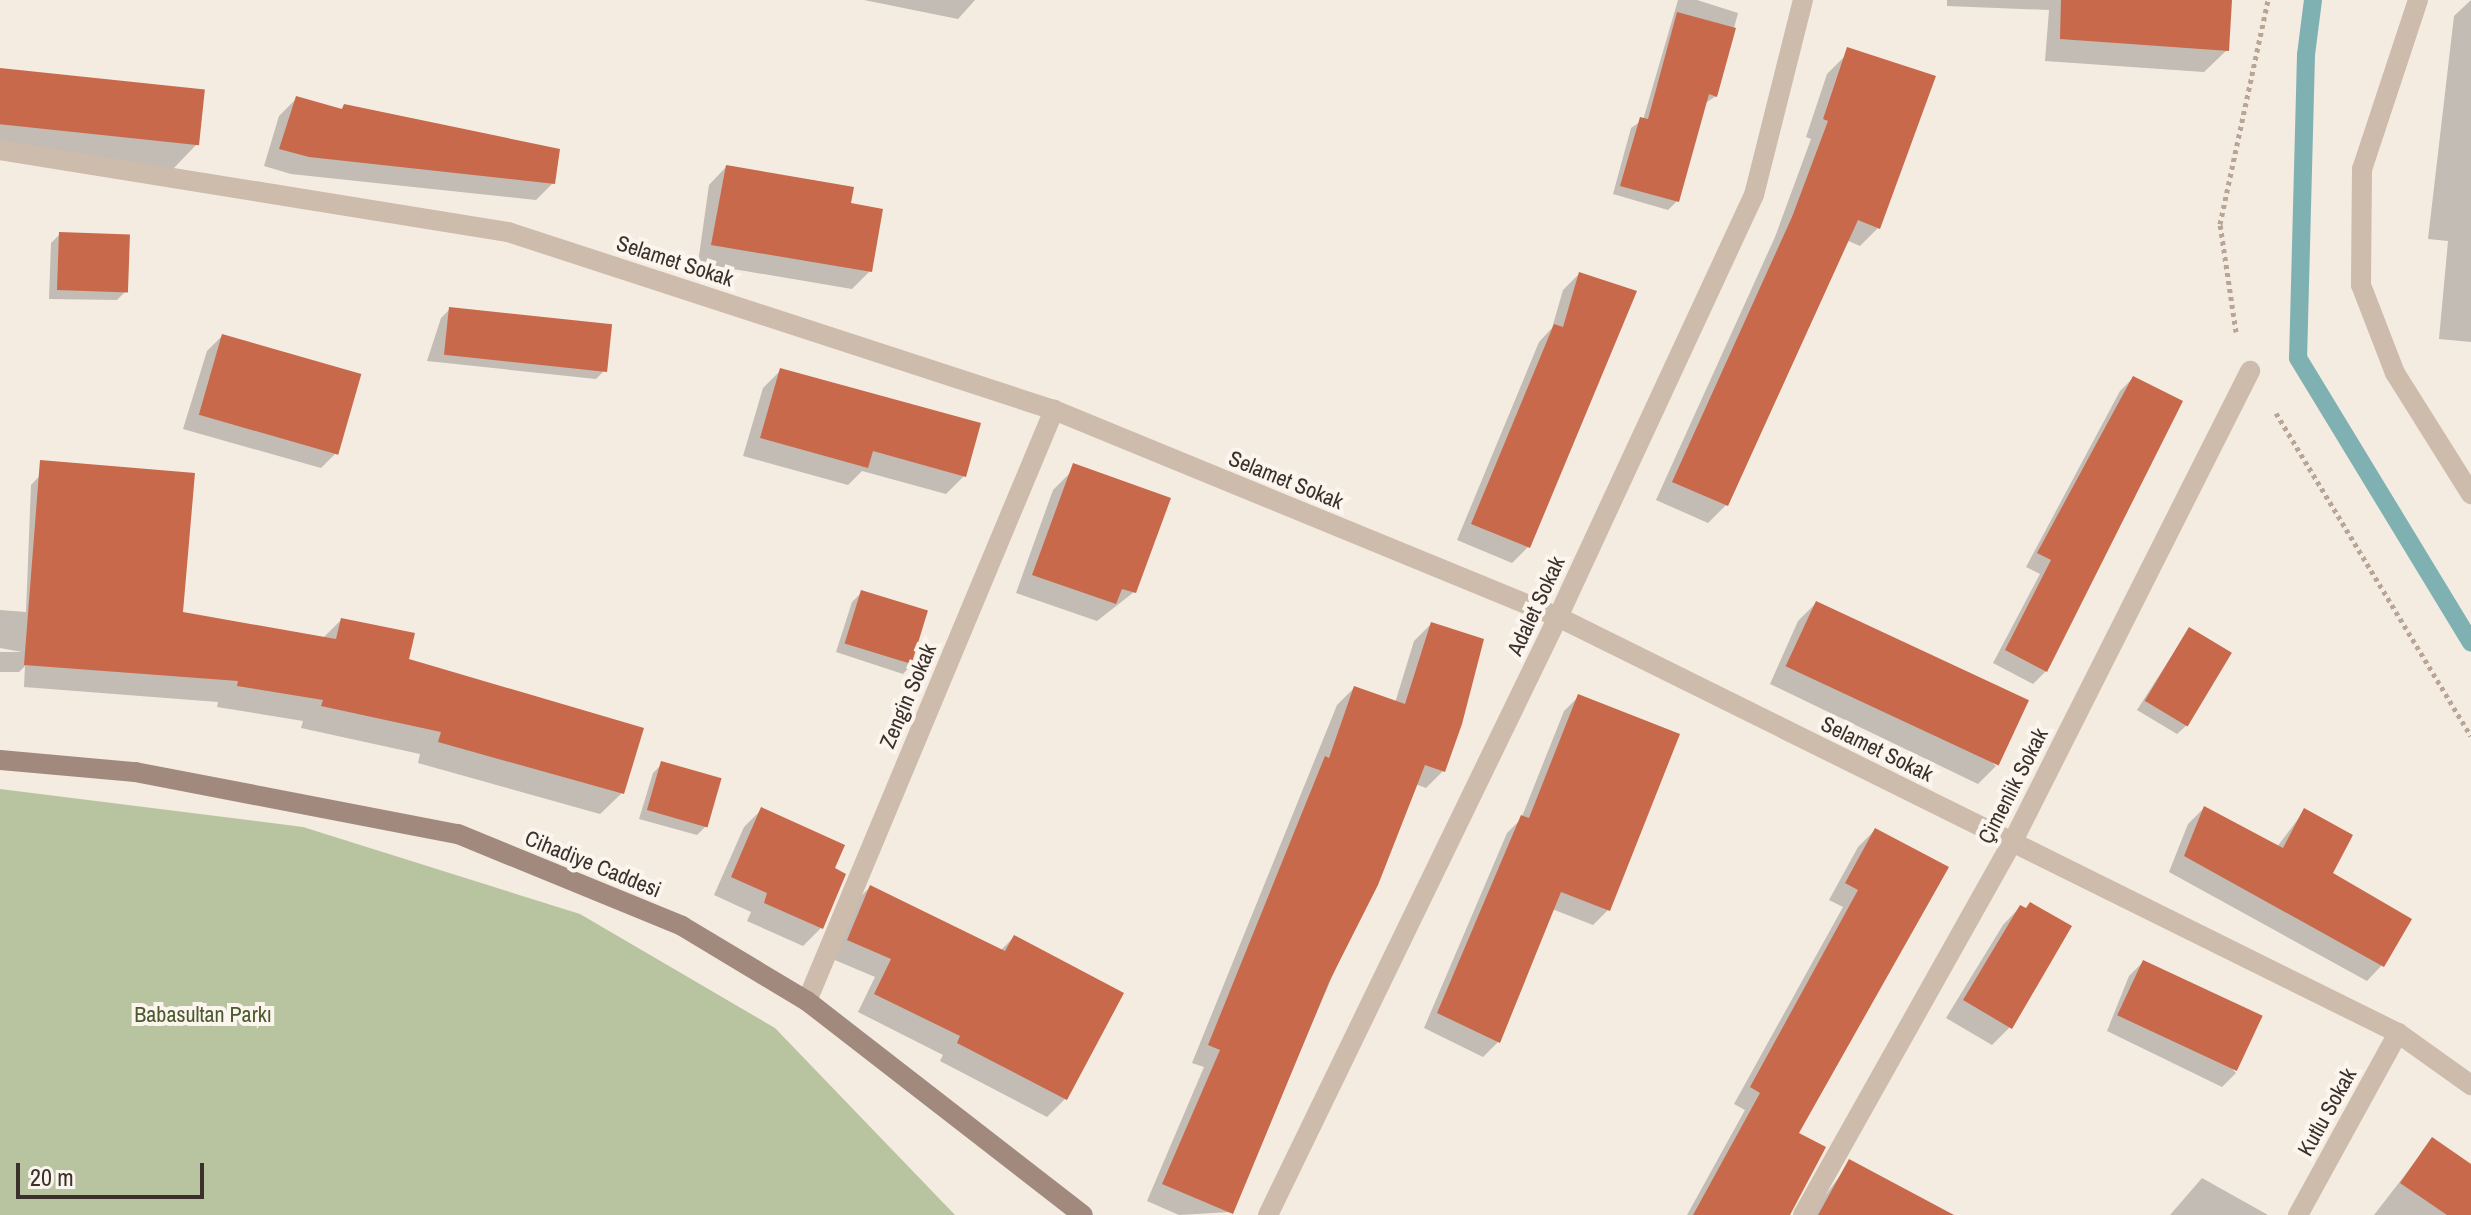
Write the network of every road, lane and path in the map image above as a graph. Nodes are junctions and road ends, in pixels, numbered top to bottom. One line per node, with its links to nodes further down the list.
1 (1803, 0): 8 (street, Adalet Sokak)
2 (2268, 0): 5 (path)
3 (2418, 0): 7 (street)
4 (0, 150): 6 (street, Selamet Sokak)
5 (2250, 371): 9 (path); 11 (street, Çimenlik Sokak)
6 (1054, 410): 8 (street, Selamet Sokak); 12 (street, Zengin Sokak)
7 (2471, 494)
8 (1558, 617): 11 (street, Selamet Sokak); 16 (street, Adalet Sokak)
9 (2471, 736)
10 (0, 760): 12 (street, Cihadiye Caddesi)
11 (2012, 843): 13 (street, Selamet Sokak); 17 (street, Çimenlik Sokak)
12 (807, 1001): 15 (street, Cihadiye Caddesi)
13 (2398, 1033): 14 (street, Selamet Sokak); 18 (street, Kutlu Sokak)
14 (2471, 1085)
15 (1083, 1215)
16 (1268, 1215)
17 (1803, 1215)
18 (2298, 1215)

